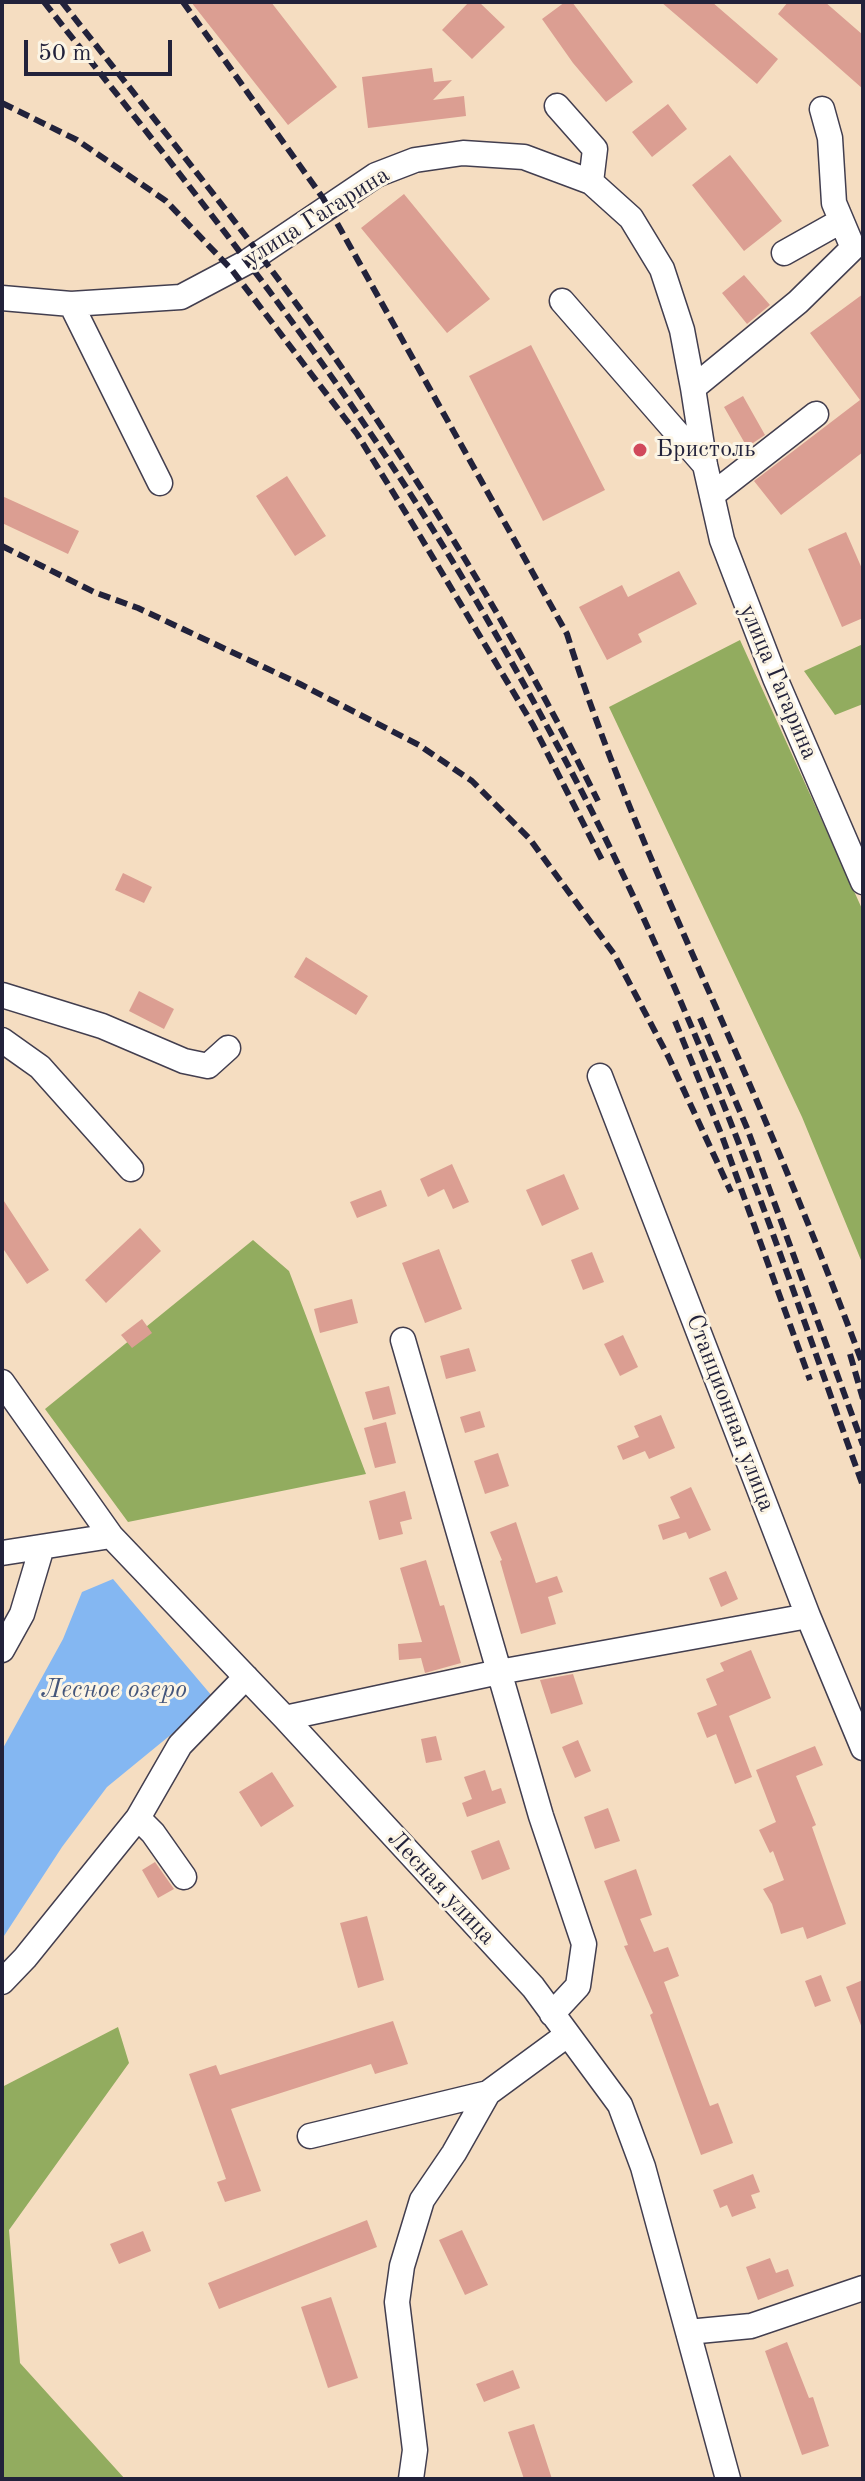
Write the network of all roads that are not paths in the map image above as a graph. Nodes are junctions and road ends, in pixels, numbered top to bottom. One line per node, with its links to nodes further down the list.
1 (557, 106): 3 (street)
2 (822, 109): 4 (street)
3 (591, 182): 9 (street, улица Гагарина); 10 (street, улица Гагарина)
4 (841, 221): 5 (street); 6 (street)
5 (858, 244): 10 (street)
6 (784, 253)
7 (2, 298): 9 (street, улица Гагарина)
8 (562, 301): 12 (street)
9 (71, 304): 13 (street)
10 (693, 388): 12 (street, улица Гагарина)
11 (816, 414): 14 (street)
12 (705, 465): 14 (street, улица Гагарина)
13 (160, 483)
14 (712, 495): 15 (street, улица Гагарина)
15 (863, 882)
16 (2, 995): 18 (street)
17 (2, 1040): 20 (street)
18 (228, 1048)
19 (600, 1076): 26 (street, Станционная улица)
20 (131, 1169)
21 (403, 1340): 28 (street)
22 (2, 1382): 23 (street, Лесная улица)
23 (111, 1536): 24 (street); 29 (street, Лесная улица)
24 (42, 1547): 25 (street); 27 (street)
25 (2, 1553)
26 (808, 1616): 28 (street); 31 (street, Станционная улица)
27 (2, 1650)
28 (499, 1672): 30 (street); 35 (street)
29 (246, 1677): 30 (street, Лесная улица); 32 (street)
30 (285, 1718): 35 (street, Лесная улица)
31 (863, 1748)
32 (138, 1818): 33 (street); 34 (street)
33 (184, 1877)
34 (2, 1982)
35 (552, 2014): 36 (street, Лесная улица)
36 (567, 2035): 37 (street); 40 (street, Лесная улица)
37 (488, 2093): 38 (street); 41 (street)
38 (310, 2136)
39 (863, 2288): 40 (street)
40 (688, 2332): 42 (street, Лесная улица)
41 (411, 2479)
42 (728, 2479)

